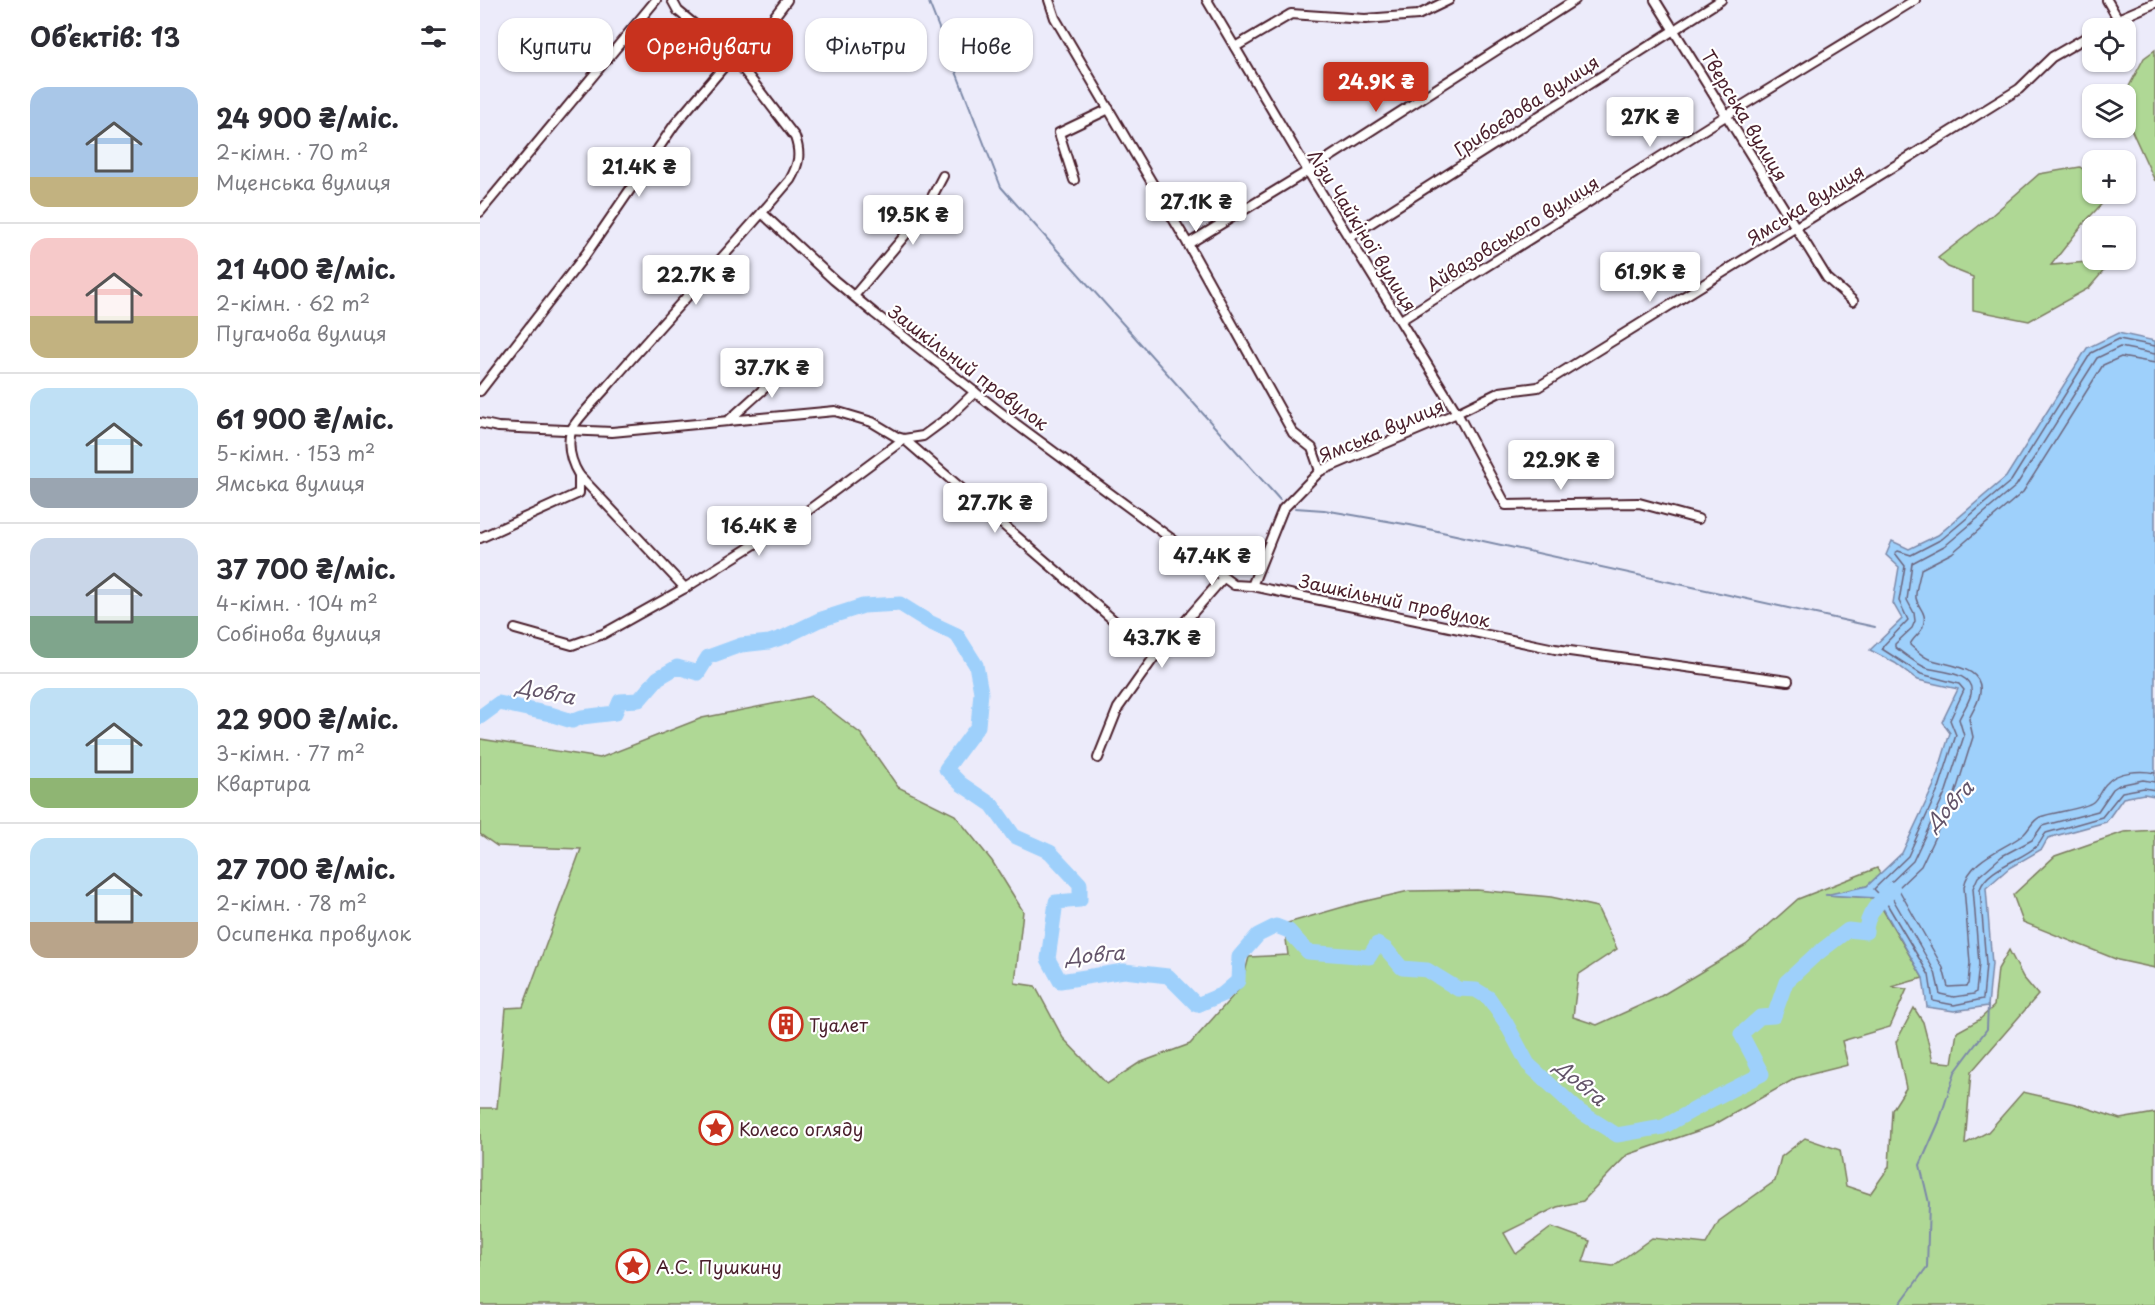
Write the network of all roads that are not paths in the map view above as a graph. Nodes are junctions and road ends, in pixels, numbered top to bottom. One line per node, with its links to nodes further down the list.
1 (656, 0): 27 (street)
2 (672, 0): 13 (street)
3 (787, 0): 14 (street)
4 (1049, 0): 22 (street)
5 (1207, 0): 19 (street, Лізи Чайкіної вулиця)
6 (1449, 0): 19 (street)
7 (1575, 0): 24 (street)
8 (1655, 0): 17 (street, Тверська вулиця)
9 (1721, 0): 17 (street, Грибоєдова вулиця)
10 (1915, 0): 23 (street, Айвазовського вулиця)
11 (2108, 0): 15 (street)
12 (2155, 3): 16 (street)
13 (687, 18)
14 (773, 18)
15 (2117, 18)
16 (2120, 18)
17 (1674, 28): 23 (street, Тверська вулиця); 30 (street, Грибоєдова вулиця)
18 (2082, 40): 29 (street, Ямська вулиця)
19 (1235, 48): 24 (street, Лізи Чайкіної вулиця)
20 (719, 72): 36 (street)
21 (745, 72): 28 (street)
22 (1109, 109): 26 (street); 31 (street)
23 (1727, 115): 29 (street, Тверська вулиця); 34 (street, Айвазовського вулиця)
24 (1308, 171): 30 (street, Лізи Чайкіної вулиця); 31 (street)
25 (943, 176): 32 (street)
26 (1074, 180)
27 (480, 213)
28 (762, 213): 32 (street, Зашкільний провулок); 41 (street)
29 (1796, 228): 33 (street, Тверська вулиця); 38 (street, Ямська вулиця)
30 (1349, 237): 34 (street, Лізи Чайкіної вулиця)
31 (1188, 243): 43 (street)
32 (854, 296): 37 (street, Зашкільний провулок)
33 (1853, 301)
34 (1401, 320): 38 (street, Лізи Чайкіної вулиця)
35 (798, 358): 39 (street)
36 (480, 392)
37 (975, 392): 42 (street); 47 (street, Зашкільний провулок)
38 (1457, 413): 43 (street, Ямська вулиця); 45 (street, Лізи Чайкіної вулиця)
39 (728, 421): 41 (street); 42 (street)
40 (480, 423): 41 (street)
41 (571, 429): 44 (street)
42 (904, 439): 49 (street); 51 (street)
43 (1320, 471): 48 (street, Ямська вулиця)
44 (579, 475): 46 (street); 49 (street)
45 (1698, 519)
46 (480, 538)
47 (1222, 578): 48 (street, Зашкільний провулок); 51 (street)
48 (1252, 586): 52 (street, Зашкільний провулок)
49 (685, 588): 50 (street)
50 (515, 630)
51 (1155, 656): 53 (street)
52 (1788, 681)
53 (1098, 758)

